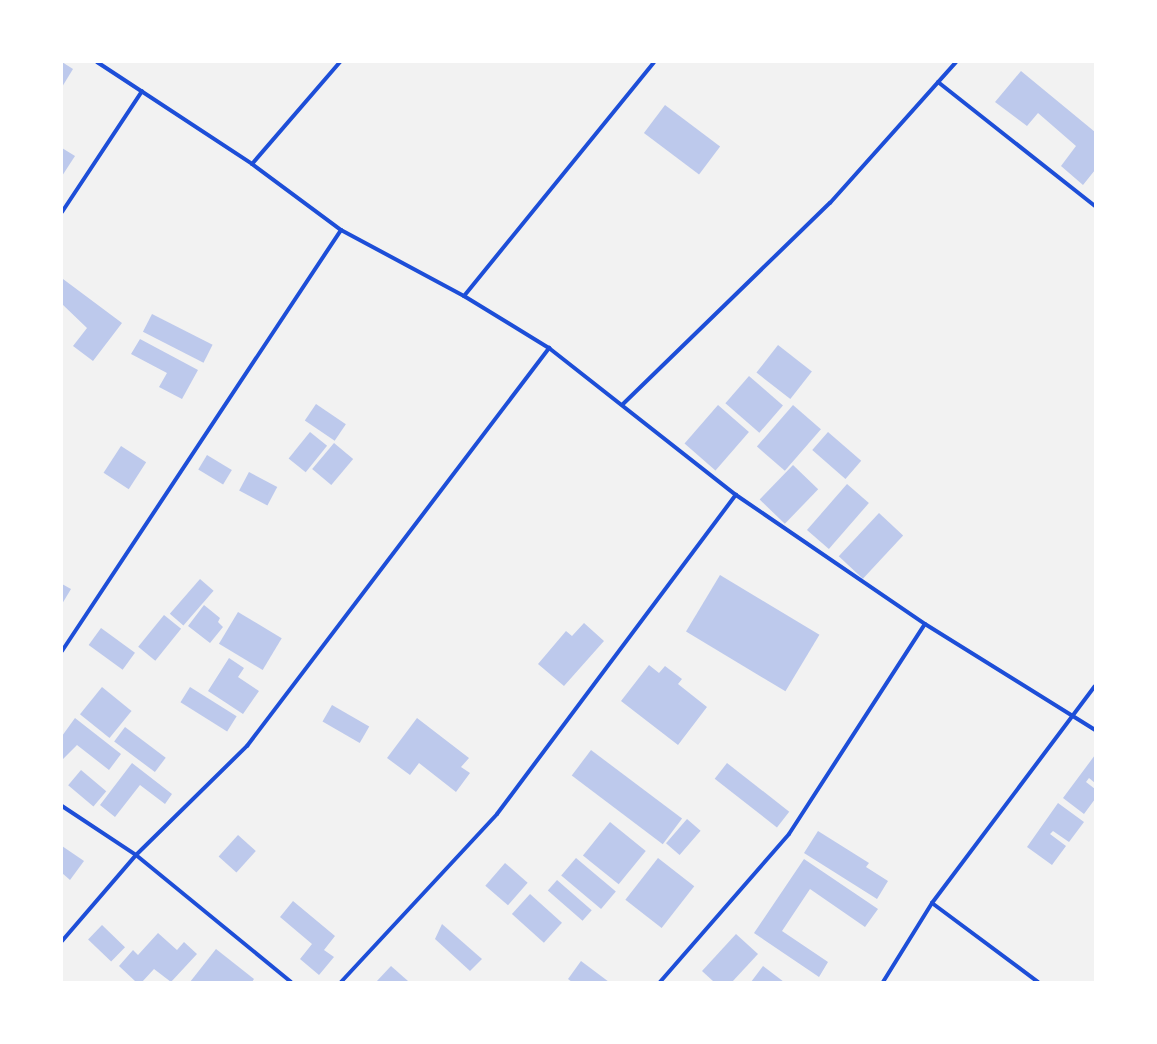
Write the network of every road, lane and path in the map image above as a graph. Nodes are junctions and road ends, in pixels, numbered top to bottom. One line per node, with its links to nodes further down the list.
1 (98, 62): 6 (street)
2 (340, 62): 7 (street)
3 (654, 62): 11 (street)
4 (956, 62): 5 (street)
5 (938, 82): 8 (street); 13 (street)
6 (142, 91): 7 (street); 9 (street)
7 (252, 164): 10 (street)
8 (1095, 206)
9 (62, 212)
10 (341, 230): 11 (street); 16 (street)
11 (464, 296): 12 (street)
12 (549, 348): 13 (street); 21 (street)
13 (622, 404): 14 (street)
14 (736, 495): 15 (street); 25 (street)
15 (925, 624): 18 (street); 26 (street)
16 (62, 651)
17 (1095, 686): 18 (street)
18 (1071, 716): 19 (street); 22 (street)
19 (1095, 730)
20 (62, 806): 21 (street)
21 (136, 855): 23 (street); 24 (street)
22 (932, 903): 27 (street); 28 (street)
23 (62, 941)
24 (291, 982)
25 (341, 982)
26 (660, 982)
27 (883, 982)
28 (1038, 982)

